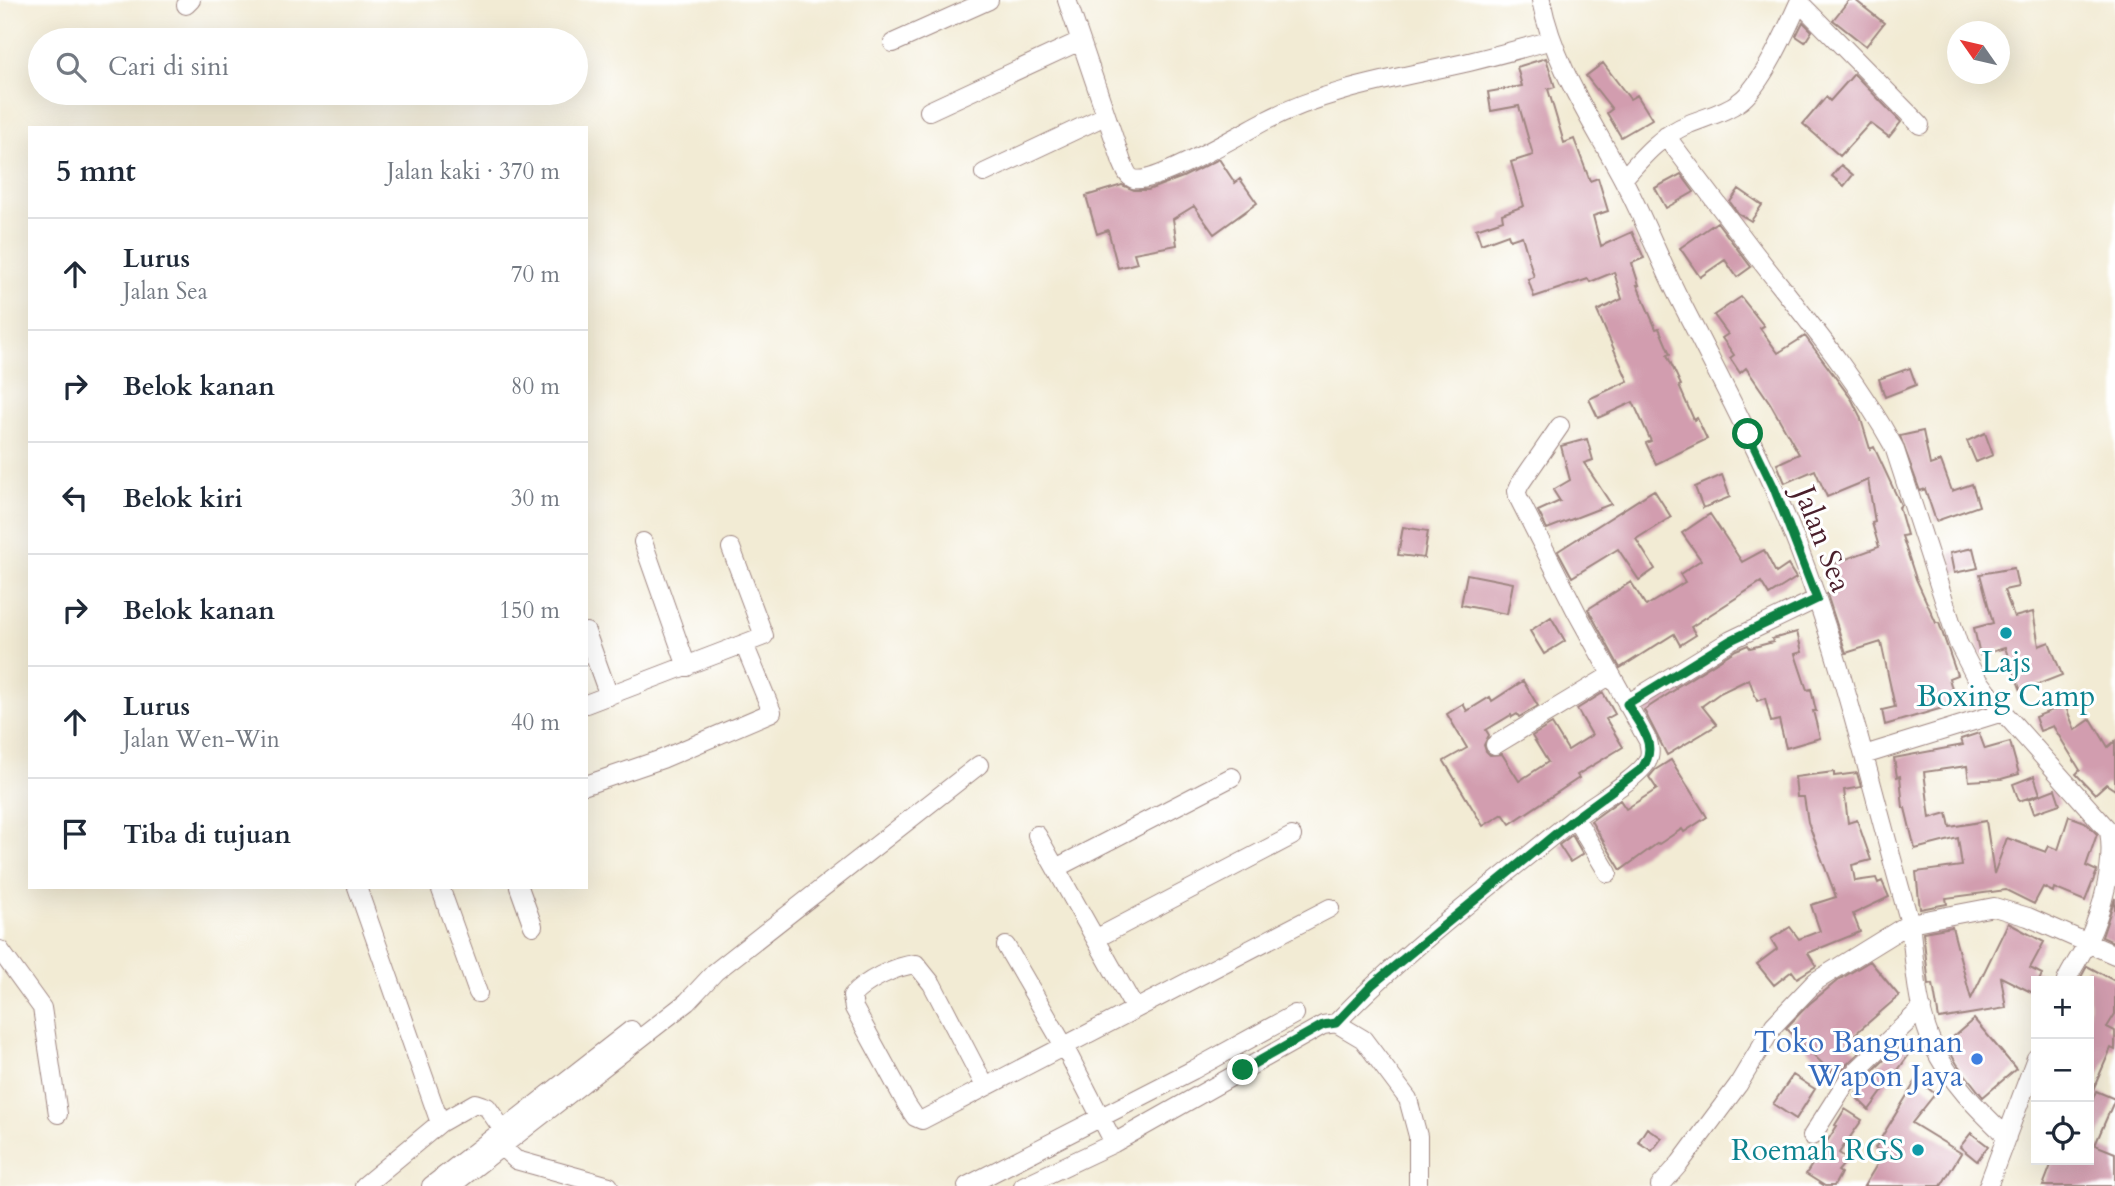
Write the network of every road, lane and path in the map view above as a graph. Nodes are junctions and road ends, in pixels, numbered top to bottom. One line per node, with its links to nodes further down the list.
1 (989, 0): 7 (street)
2 (1067, 0): 6 (street)
3 (1541, 0): 5 (street, Jalan Sea)
4 (1799, 1): 10 (street); 11 (street)
5 (1552, 40): 9 (street); 13 (street, Jalan Sea)
6 (1080, 41): 8 (street); 9 (street)
7 (893, 43)
8 (929, 111)
9 (1105, 116): 12 (street)
10 (1920, 125)
11 (1666, 136): 13 (street); 25 (street)
12 (984, 173)
13 (1623, 178): 17 (street, Jalan Sea)
14 (1560, 426): 21 (street)
15 (643, 542): 20 (street)
16 (731, 548): 19 (street)
17 (1817, 599): 24 (street); 27 (street, Jalan Sea)
18 (588, 638): 22 (street)
19 (744, 644): 20 (street); 30 (street)
20 (687, 667): 22 (street)
21 (1611, 676): 24 (street); 26 (street)
22 (609, 696): 23 (street)
23 (588, 703)
24 (1627, 704): 31 (street)
25 (2003, 712): 27 (street); 43 (street)
26 (1495, 745)
27 (1864, 755): 40 (street, Jalan Sea)
28 (979, 765): 60 (street)
29 (1232, 777): 34 (street)
30 (588, 785)
31 (1575, 818): 35 (street); 52 (street)
32 (1037, 835): 34 (street)
33 (1292, 836): 42 (street)
34 (1056, 868): 42 (street)
35 (1608, 873)
36 (358, 889): 58 (street)
37 (441, 889): 48 (street)
38 (520, 889): 41 (street)
39 (1330, 908): 50 (street)
40 (1910, 923): 43 (street); 49 (street, Jalan Sea); 70 (street)
41 (533, 926)
42 (1097, 938): 50 (street)
43 (2087, 943): 46 (street); 47 (street)
44 (1006, 946): 53 (street)
45 (0, 950): 56 (street)
46 (2115, 955)
47 (2069, 976)
48 (478, 993)
49 (1922, 1007): 59 (street); 61 (street, Jalan Sea)
50 (1135, 1009): 53 (street)
51 (1295, 1014): 57 (street)
52 (1336, 1023): 62 (street); 69 (street)
53 (1064, 1046): 55 (street); 57 (street)
54 (2031, 1072): 61 (street)
55 (985, 1086): 55 (street)
56 (58, 1114)
57 (1101, 1116): 62 (street); 67 (street)
58 (440, 1123): 60 (street); 63 (street)
59 (1812, 1136)
60 (503, 1138): 64 (street); 65 (street); 66 (street)
61 (2007, 1138): 71 (street)
62 (1114, 1143): 68 (street)
63 (364, 1186)
64 (431, 1186)
65 (451, 1186)
66 (609, 1186)
67 (967, 1186)
68 (1023, 1186)
69 (1418, 1186)
70 (1660, 1186)
71 (1988, 1186)

